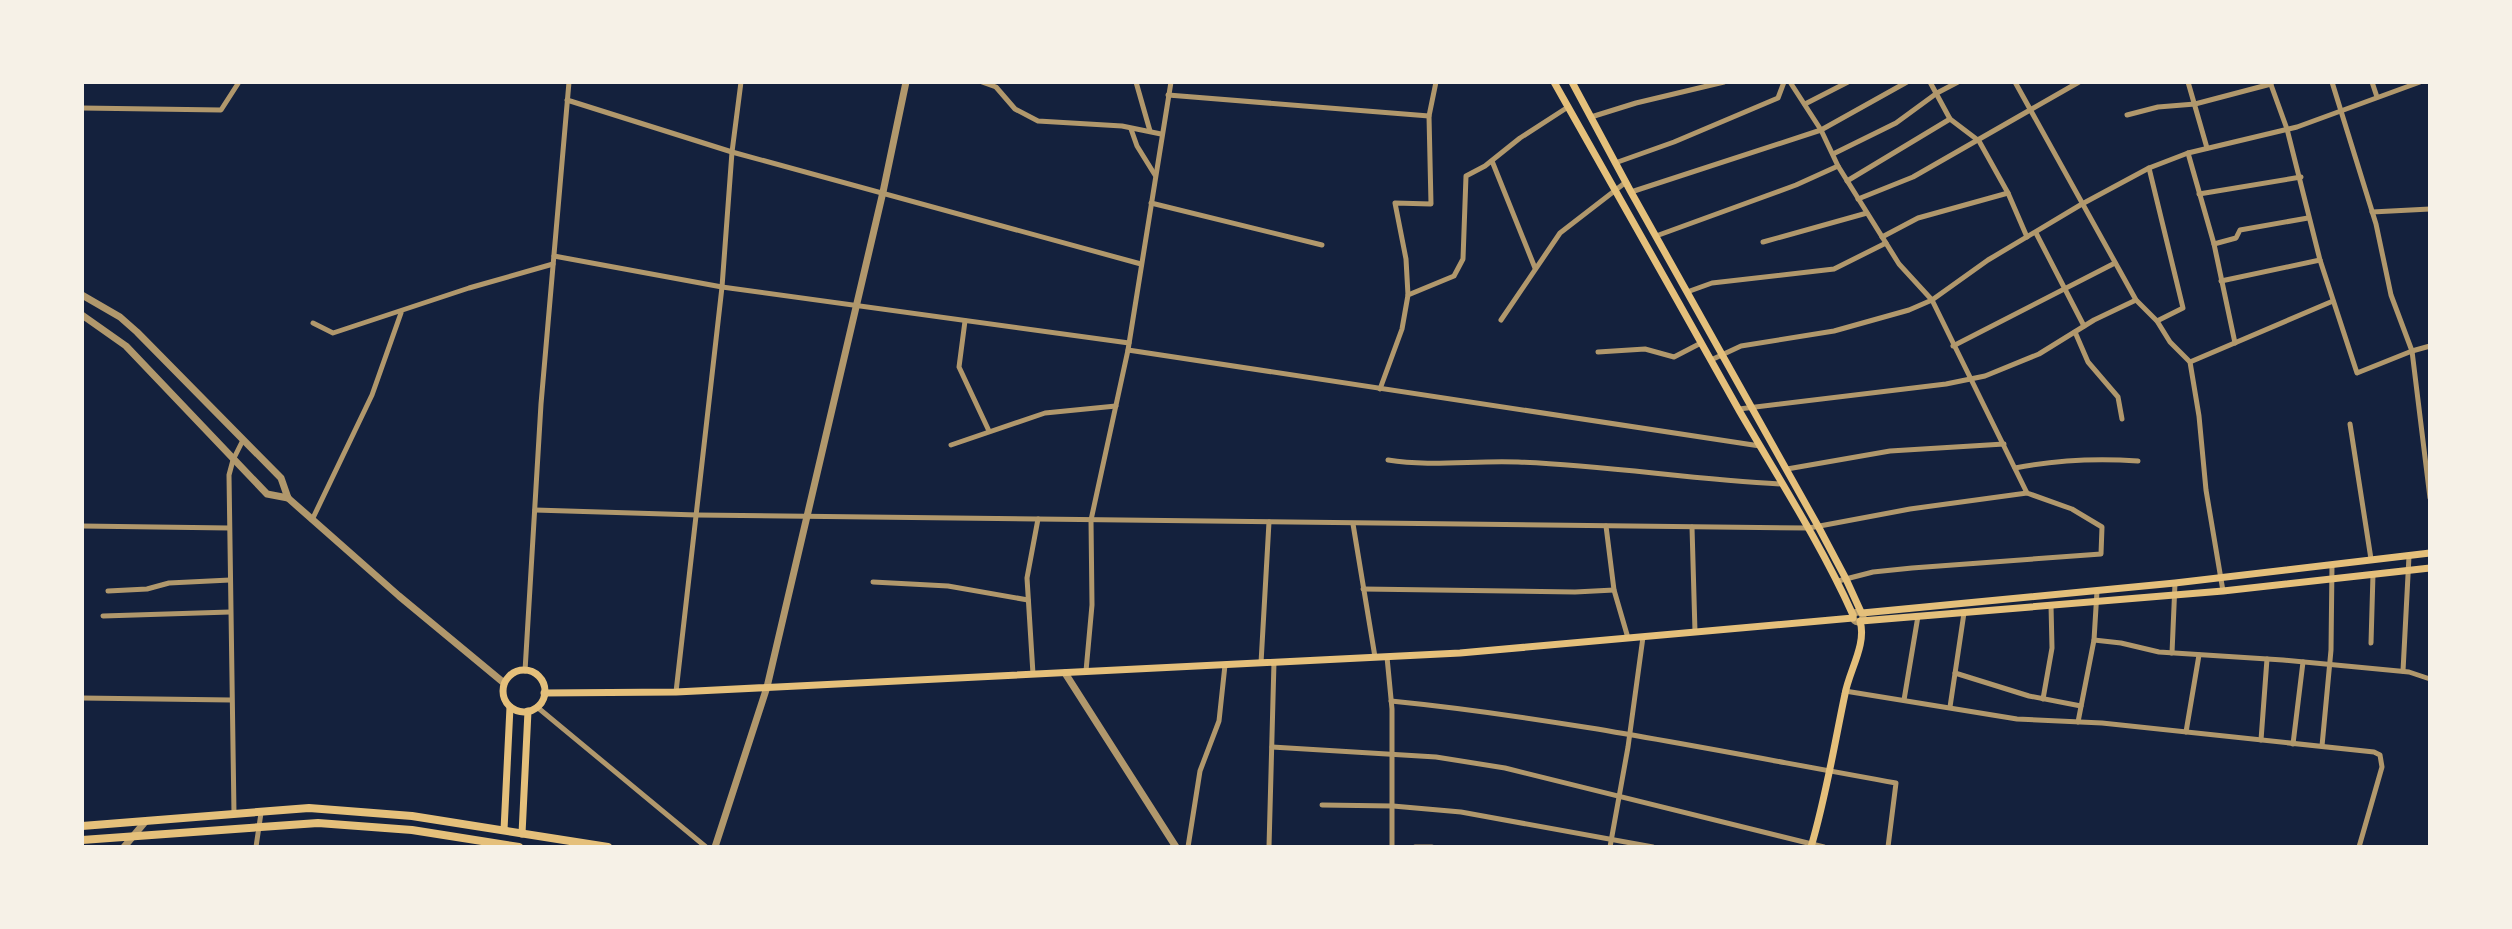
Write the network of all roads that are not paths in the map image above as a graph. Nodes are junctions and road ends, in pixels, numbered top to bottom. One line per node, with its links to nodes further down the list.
1 (239, 82): 31 (street)
2 (569, 82): 27 (street)
3 (741, 82): 45 (street)
4 (906, 82): 57 (street)
5 (982, 82): 38 (street)
6 (1136, 82): 41 (street)
7 (1171, 82): 25 (street)
8 (1436, 82): 35 (street)
9 (1554, 82): 30 (main road)
10 (1572, 82): 36 (main road)
11 (1724, 82): 36 (street)
12 (1787, 82): 28 (street); 49 (street)
13 (1848, 82): 28 (street)
14 (1907, 82): 40 (street)
15 (1930, 82): 24 (street)
16 (1958, 82): 24 (street)
17 (2015, 82): 32 (street)
18 (2079, 82): 32 (street)
19 (2188, 82): 29 (street)
20 (2332, 82): 33 (street)
21 (2372, 82): 26 (street)
22 (2420, 82): 26 (street)
23 (2270, 83): 29 (street); 39 (street)
24 (1937, 93): 37 (street); 47 (street)
25 (1168, 95): 35 (street); 42 (street)
26 (2377, 97): 33 (street)
27 (567, 100): 45 (street); 75 (street)
28 (1805, 104): 40 (street)
29 (2195, 104): 34 (street); 44 (street)
30 (1568, 107): 48 (street); 56 (main road)
31 (82, 108)
32 (2029, 109): 43 (street); 63 (street)
33 (2341, 111): 39 (street); 65 (street)
34 (2127, 115)
35 (1429, 116): 86 (street)
36 (1590, 117): 49 (main road)
37 (1950, 119): 43 (street); 54 (street)
38 (1131, 128): 41 (street); 52 (street)
39 (2287, 129): 44 (street); 53 (street)
40 (1821, 130): 47 (street); 58 (street)
41 (1150, 132): 42 (street)
42 (1161, 134): 52 (street)
43 (1979, 141): 59 (street); 61 (street)
44 (2207, 148): 46 (street)
45 (732, 152): 57 (street); 82 (street)
46 (2188, 153): 51 (street); 60 (street)
47 (1833, 154): 50 (street)
48 (1492, 161): 80 (street); 86 (street)
49 (1615, 163): 55 (main road)
50 (1838, 166): 54 (street); 69 (street)
51 (2149, 168): 63 (street); 95 (street)
52 (1155, 175): 62 (street)
53 (2301, 177): 60 (street); 67 (street)
54 (1847, 181): 61 (street)
55 (1626, 182): 56 (street); 58 (main road)
56 (1614, 190): 80 (street); 100 (main road)
57 (883, 192): 79 (street); 90 (street)
58 (1631, 192): 69 (main road)
59 (2008, 193): 70 (street); 71 (street)
60 (2199, 194): 73 (street)
61 (1858, 199): 66 (street)
62 (1151, 203): 74 (street); 79 (street)
63 (2082, 204): 68 (street); 77 (street)
64 (2430, 209): 65 (street)
65 (2372, 212): 106 (street)
66 (1867, 213): 71 (street); 72 (street)
67 (2308, 218): 73 (street); 76 (street)
68 (2036, 233): 70 (street); 83 (street)
69 (1656, 236): 84 (main road)
70 (2027, 237): 87 (street)
71 (1884, 240): 84 (street); 87 (street)
72 (1763, 242)
73 (2214, 244): 81 (street)
74 (1322, 245)
75 (554, 256): 78 (street); 82 (street)
76 (2320, 260): 81 (street); 89 (street)
77 (2115, 263): 83 (street); 88 (street)
78 (553, 264): 91 (street); 132 (street)
79 (1141, 264): 105 (street)
80 (1535, 269): 93 (street)
81 (2221, 281): 101 (street)
82 (722, 287): 90 (street); 133 (street)
83 (2064, 289): 97 (street); 103 (street)
84 (1687, 292): 108 (main road)
85 (82, 295): 98 (street)
86 (1408, 295): 112 (street)
87 (1932, 300): 103 (street); 108 (street)
88 (2136, 300): 95 (street); 97 (street)
89 (2333, 301): 101 (street); 106 (street)
90 (856, 306): 94 (street); 134 (street)
91 (402, 312): 96 (street); 136 (street)
92 (82, 315): 102 (street)
93 (1501, 320)
94 (965, 321): 105 (street); 118 (street)
95 (2157, 321): 110 (street)
96 (313, 323)
97 (2084, 326): 99 (street)
98 (137, 332): 102 (street); 119 (street)
99 (2075, 332): 111 (street); 116 (street)
100 (1701, 343): 107 (street); 109 (main road)
101 (2235, 343): 110 (street)
102 (126, 346): 123 (street)
103 (1953, 346): 111 (street)
104 (2430, 346): 106 (street)
105 (1129, 347): 112 (street); 113 (street)
106 (2412, 351): 131 (street)
107 (1598, 352)
108 (1722, 354): 109 (street); 114 (main road)
109 (1711, 360): 115 (main road)
110 (2190, 362): 153 (street)
111 (1970, 379): 114 (street); 120 (street)
112 (1380, 389): 122 (street)
113 (1116, 406): 118 (street); 137 (street)
114 (1751, 406): 115 (street); 127 (main road)
115 (1739, 409): 122 (main road)
116 (2122, 419)
117 (2350, 424): 148 (street)
118 (989, 431): 121 (street)
119 (243, 439): 123 (street); 130 (street)
120 (2004, 444): 126 (street); 127 (street)
121 (951, 445)
122 (1760, 446): 128 (main road)
123 (233, 460): 130 (street); 144 (street)
124 (1388, 460): 128 (street)
125 (2138, 461): 126 (street)
126 (2015, 468): 129 (street)
127 (1787, 469): 142 (main road)
128 (1782, 484): 145 (main road)
129 (2027, 493): 142 (street); 156 (street)
130 (288, 498): 136 (street)
131 (2430, 498)
132 (535, 510): 133 (street); 188 (street)
133 (697, 515): 134 (street); 198 (street)
134 (807, 516): 135 (street); 196 (street)
135 (1038, 519): 137 (street); 165 (street)
136 (312, 520): 195 (street)
137 (1091, 520): 138 (street); 189 (street)
138 (1269, 522): 139 (street); 185 (street)
139 (1353, 524): 141 (street); 159 (street)
140 (82, 526): 144 (street)
141 (1606, 526): 143 (street); 160 (street)
142 (1818, 526): 145 (street); 156 (main road)
143 (1692, 527): 145 (street); 173 (street)
144 (229, 528): 155 (street)
145 (1809, 528): 156 (main road)
146 (2430, 553): 147 (main road)
147 (2409, 555): 148 (main road); 151 (street)
148 (2371, 559): 149 (main road)
149 (2332, 564): 153 (main road); 154 (street)
150 (2430, 568): 151 (main road)
151 (2410, 569): 152 (main road); 190 (street)
152 (2373, 574): 154 (main road); 177 (street)
153 (2221, 578): 158 (main road); 163 (street)
154 (2333, 578): 163 (main road); 186 (street)
155 (230, 580): 161 (street); 168 (street)
156 (1842, 580): 172 (main road)
157 (873, 582): 165 (street)
158 (2175, 583): 162 (main road); 164 (street)
159 (1363, 589): 160 (street); 180 (street)
160 (1614, 590): 175 (street)
161 (108, 591)
162 (2097, 591): 166 (street); 172 (main road)
163 (2223, 591): 164 (main road)
164 (2175, 595): 166 (main road); 178 (street)
165 (1028, 600): 193 (street)
166 (2097, 601): 167 (main road); 176 (street)
167 (2051, 605): 169 (main road); 201 (street)
168 (230, 612): 171 (street); 202 (street)
169 (1964, 613): 170 (main road); 192 (street)
170 (1918, 615): 172 (main road); 203 (street)
171 (103, 616)
172 (1858, 617): 173 (main road); 197 (main road)
173 (1695, 632): 174 (main road)
174 (1643, 637): 175 (main road); 212 (street)
175 (1628, 638): 181 (main road)
176 (2094, 640): 178 (street); 205 (street)
177 (2371, 643)
178 (2172, 653): 179 (street)
179 (2199, 655): 182 (street); 211 (street)
180 (1375, 657): 181 (main road); 183 (main road)
181 (1387, 657): 204 (street)
182 (2267, 659): 184 (street); 213 (street)
183 (1274, 662): 185 (main road); 216 (street)
184 (2303, 662): 186 (street); 214 (street)
185 (1261, 663): 187 (main road)
186 (2329, 664): 190 (street); 215 (street)
187 (1226, 665): 189 (main road); 241 (street)
188 (525, 671): 195 (main road); 199 (main road)
189 (1086, 671): 191 (main road)
190 (2403, 671): 194 (street)
191 (1065, 673): 193 (main road); 240 (street)
192 (1955, 673): 201 (street); 208 (street)
193 (1033, 674): 196 (main road)
194 (2430, 679)
195 (504, 683): 206 (main road)
196 (767, 687): 198 (main road); 239 (street)
197 (1845, 691): 203 (street); 218 (main road)
198 (676, 692): 199 (main road)
199 (544, 693): 207 (main road)
200 (82, 698): 202 (street)
201 (2043, 699): 205 (street)
202 (231, 700): 223 (street)
203 (1904, 700): 208 (street)
204 (1391, 701): 212 (street); 217 (street)
205 (2081, 706): 210 (street)
206 (510, 707): 209 (main road); 227 (main road)
207 (537, 707): 209 (main road); 238 (street)
208 (1950, 707): 210 (street)
209 (528, 711): 228 (main road)
210 (2078, 722): 211 (street)
211 (2186, 733): 213 (street)
212 (1629, 736): 218 (street); 219 (street)
213 (2261, 740): 214 (street)
214 (2293, 744): 215 (street)
215 (2322, 746): 250 (street)
216 (1272, 747): 217 (street); 242 (street)
217 (1391, 753): 219 (street); 221 (street)
218 (1830, 771): 233 (main road); 249 (street)
219 (1619, 796): 230 (street); 233 (street)
220 (1322, 805): 221 (street)
221 (1393, 806): 230 (street); 243 (street)
222 (261, 812): 223 (main road); 226 (street); 227 (main road)
223 (234, 814): 224 (main road)
224 (145, 822): 225 (main road); 229 (street)
225 (82, 826)
226 (259, 827): 229 (main road); 232 (main road); 235 (street)
227 (504, 830): 228 (main road); 232 (street)
228 (522, 834): 237 (main road)
229 (133, 836): 231 (main road); 234 (street)
230 (1611, 839): 246 (street); 247 (street)
231 (82, 840)
232 (502, 845): 236 (main road)
233 (1811, 846): 248 (street)
234 (124, 847)
235 (256, 847)
236 (519, 847)
237 (607, 847)
238 (706, 847)
239 (715, 847)
240 (1176, 847)
241 (1188, 847)
242 (1269, 847)
243 (1392, 847)
244 (1415, 847): 245 (street)
245 (1432, 847)
246 (1610, 847)
247 (1653, 847)
248 (1824, 847)
249 (1888, 847)
250 (2359, 847)

